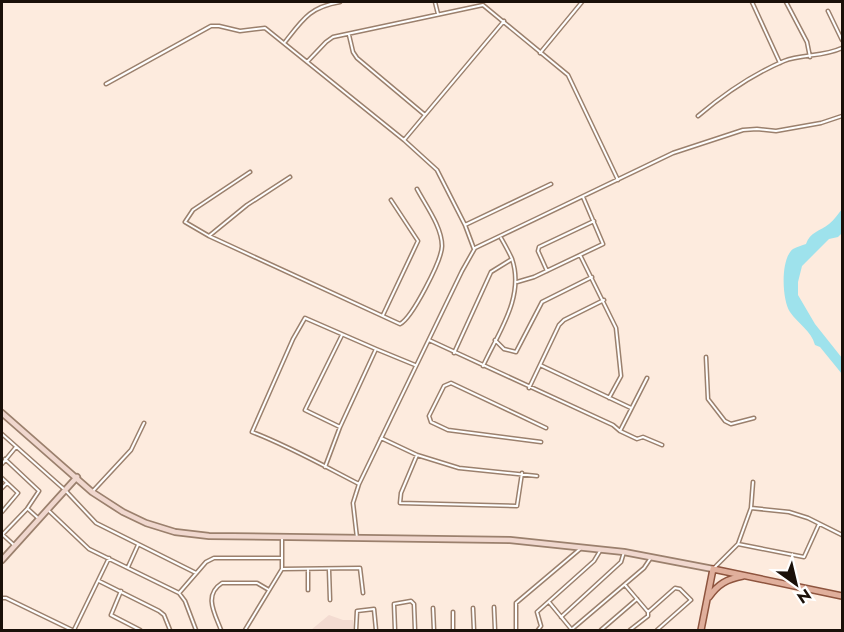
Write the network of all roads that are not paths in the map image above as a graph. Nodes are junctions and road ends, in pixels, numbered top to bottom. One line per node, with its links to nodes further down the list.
1 (340, 2): 11 (street)
2 (435, 2): 7 (street)
3 (582, 2): 13 (street)
4 (752, 2): 16 (street)
5 (786, 2): 14 (street)
6 (828, 11): 10 (street)
7 (438, 14): 8 (street); 9 (street)
8 (504, 21): 13 (street); 18 (street)
9 (348, 34): 15 (street); 18 (street)
10 (843, 40)
11 (285, 42): 15 (street); 17 (street)
12 (843, 48): 14 (street)
13 (540, 52): 24 (street)
14 (810, 57): 16 (street)
15 (307, 62): 21 (street)
16 (780, 63): 19 (street)
17 (106, 84)
18 (425, 115): 21 (street)
19 (698, 116)
20 (843, 116): 24 (street)
21 (404, 140): 30 (street)
22 (250, 172): 31 (street)
23 (290, 177): 31 (street)
24 (618, 180): 27 (street)
25 (551, 184): 30 (street)
26 (417, 189): 40 (street)
27 (583, 197): 29 (street); 32 (street)
28 (391, 200): 40 (street)
29 (594, 221): 34 (street); 36 (street)
30 (465, 225): 33 (street)
31 (209, 236): 40 (street)
32 (500, 237): 33 (street); 35 (street)
33 (474, 249): 42 (street)
34 (580, 255): 36 (street); 37 (street)
35 (512, 259): 38 (street); 45 (street)
36 (547, 271): 38 (street)
37 (592, 277): 39 (street); 43 (street)
38 (517, 282): 43 (street)
39 (604, 300): 47 (street); 52 (street)
40 (383, 315)
41 (342, 335): 44 (street); 57 (street); 68 (street)
42 (428, 340): 45 (street); 48 (street)
43 (495, 340): 49 (street)
44 (376, 349): 48 (street); 57 (street)
45 (454, 353): 49 (street)
46 (706, 357): 55 (street)
47 (540, 364): 51 (street); 52 (street)
48 (416, 365): 61 (street)
49 (483, 366): 51 (street)
50 (647, 378): 53 (street)
51 (529, 388): 59 (street)
52 (609, 398): 53 (street)
53 (631, 408): 59 (street)
54 (2, 413): 71 (main road)
55 (754, 418)
56 (144, 423): 78 (street)
57 (340, 427): 68 (street)
58 (546, 428): 62 (street)
59 (620, 431): 63 (street)
60 (2, 437): 64 (street)
61 (381, 438): 65 (street); 75 (street)
62 (541, 442)
63 (662, 445)
64 (16, 447): 66 (street); 77 (street)
65 (417, 455): 69 (street); 69 (street)
66 (5, 459): 67 (street); 79 (street)
67 (2, 464)
68 (326, 467): 75 (street)
69 (522, 473): 70 (street)
70 (537, 476)
71 (76, 477): 77 (main road); 78 (main road)
72 (2, 478): 74 (street)
73 (753, 482): 80 (street)
74 (7, 483): 76 (street); 82 (street)
75 (359, 484): 88 (street)
76 (2, 488)
77 (64, 490): 81 (main road); 90 (street)
78 (92, 492): 87 (main road)
79 (27, 508): 83 (street); 85 (street)
80 (751, 508): 84 (street); 89 (street)
81 (48, 510): 83 (main road); 96 (street)
82 (2, 512)
83 (39, 519): 91 (main road)
84 (819, 524): 86 (street); 89 (street)
85 (2, 535): 91 (street)
86 (843, 535)
87 (282, 538): 88 (main road); 97 (street)
88 (357, 538): 92 (main road)
89 (738, 544): 103 (street)
90 (138, 545): 99 (street); 104 (street)
91 (15, 546): 98 (main road)
92 (582, 546): 93 (main road); 139 (street)
93 (601, 548): 94 (main road); 118 (street)
94 (624, 552): 95 (main road); 124 (street)
95 (651, 556): 103 (main road); 107 (street)
96 (109, 558): 99 (street); 106 (street)
97 (282, 558): 100 (street); 104 (street)
98 (2, 561)
99 (128, 567): 111 (street)
100 (282, 569): 101 (street); 108 (street)
101 (308, 569): 102 (street); 110 (street)
102 (329, 569): 112 (street); 116 (street)
103 (713, 569): 105 (main road); 117 (main road)
104 (196, 573): 111 (street)
105 (747, 575): 113 (main road); 117 (main road)
106 (99, 581): 109 (street); 125 (street)
107 (625, 585): 115 (street); 141 (street)
108 (269, 590): 129 (street); 130 (street)
109 (121, 591): 126 (street); 127 (street)
110 (308, 591)
111 (179, 593): 128 (street)
112 (363, 593)
113 (843, 596)
114 (2, 598): 125 (street)
115 (637, 599): 123 (street); 142 (street)
116 (330, 600)
117 (707, 601): 145 (main road)
118 (549, 602): 124 (street); 140 (street)
119 (494, 607): 138 (street)
120 (433, 608): 135 (street)
121 (473, 608): 137 (street)
122 (453, 612): 136 (street)
123 (648, 612): 143 (street); 144 (street)
124 (561, 617): 141 (street)
125 (73, 630)
126 (140, 630)
127 (170, 630)
128 (196, 630)
129 (220, 630)
130 (245, 630)
131 (356, 630): 132 (street)
132 (376, 630)
133 (395, 630): 134 (street)
134 (415, 630)
135 (434, 630)
136 (453, 630)
137 (474, 630)
138 (495, 630)
139 (516, 630)
140 (538, 630)
141 (572, 630)
142 (601, 630)
143 (630, 630)
144 (657, 630)
145 (701, 630)

